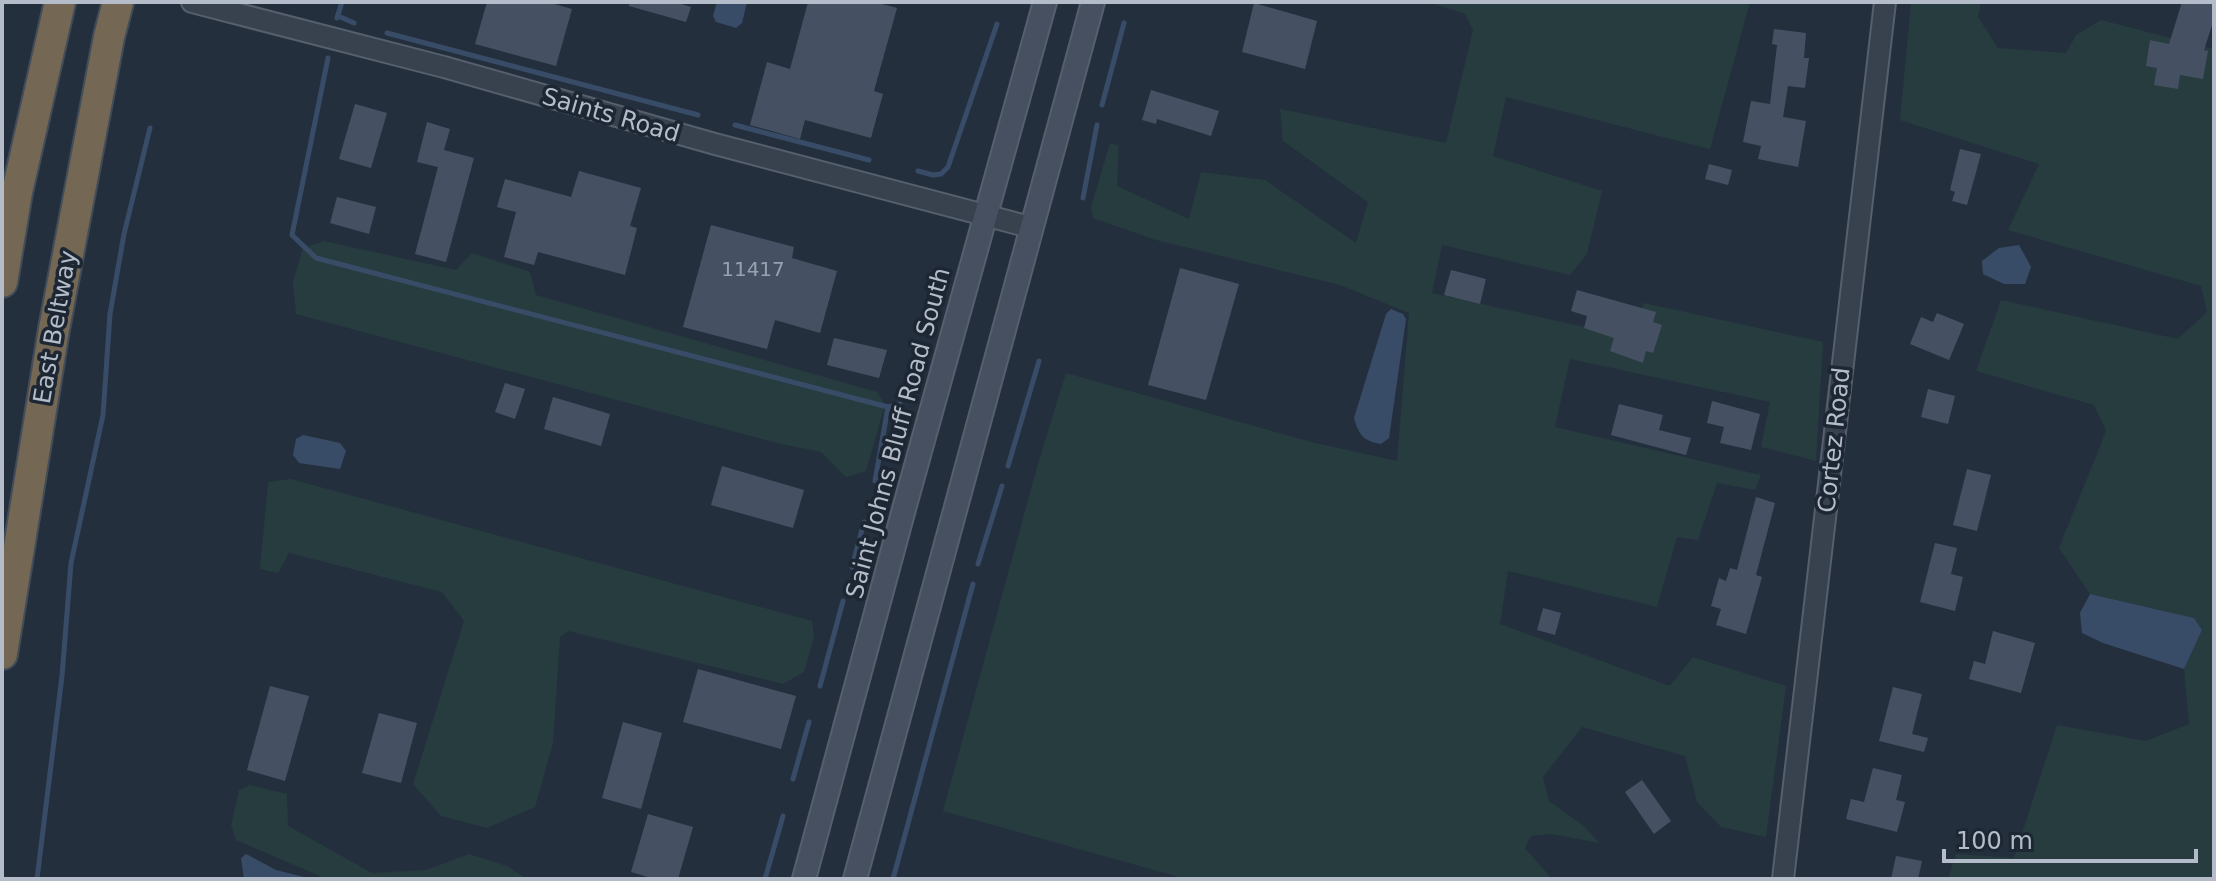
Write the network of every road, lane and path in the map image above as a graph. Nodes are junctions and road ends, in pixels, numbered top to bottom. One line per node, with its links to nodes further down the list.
1 (118, 2): 10 (highway, East Beltway)
2 (192, 2): 7 (street, Saints Road)
3 (1045, 2): 7 (main road, Saint Johns Bluff Road South)
4 (1093, 2): 8 (main road)
5 (1885, 2): 13 (street, Cortez Road)
6 (58, 13): 9 (highway)
7 (985, 215): 8 (street, Saints Road); 11 (main road, Saint Johns Bluff Road South)
8 (1030, 227): 12 (main road)
9 (2, 282)
10 (2, 654)
11 (804, 879)
12 (855, 879)
13 (1783, 879)

